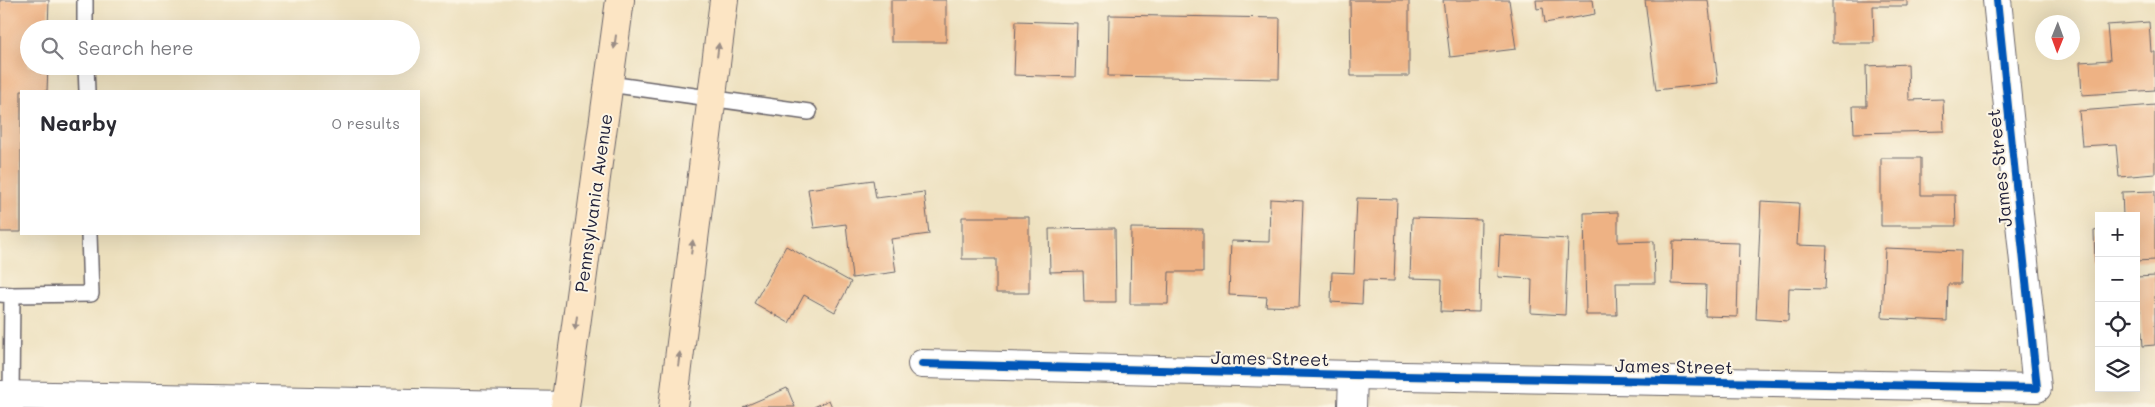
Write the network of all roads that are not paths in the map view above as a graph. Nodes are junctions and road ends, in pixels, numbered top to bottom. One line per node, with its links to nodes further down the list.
1 (85, 0): 5 (lane)
2 (620, 0): 7 (main road, Pennsylvania Avenue, one-way to 7)
3 (724, 0): 9 (main road, one-way to 3)
4 (1998, 0): 14 (street, James Street)
5 (85, 20)
6 (86, 75): 8 (lane)
7 (609, 84): 9 (lane); 16 (main road, Pennsylvania Avenue, one-way to 16)
8 (86, 90)
9 (711, 98): 10 (lane); 17 (main road, one-way to 9)
10 (809, 112)
11 (89, 235): 12 (lane)
12 (6, 295): 15 (lane)
13 (922, 364): 14 (street, James Street)
14 (1353, 375): 18 (street)
15 (11, 398): 16 (street)
16 (565, 406)
17 (673, 407)
18 (1352, 407)

